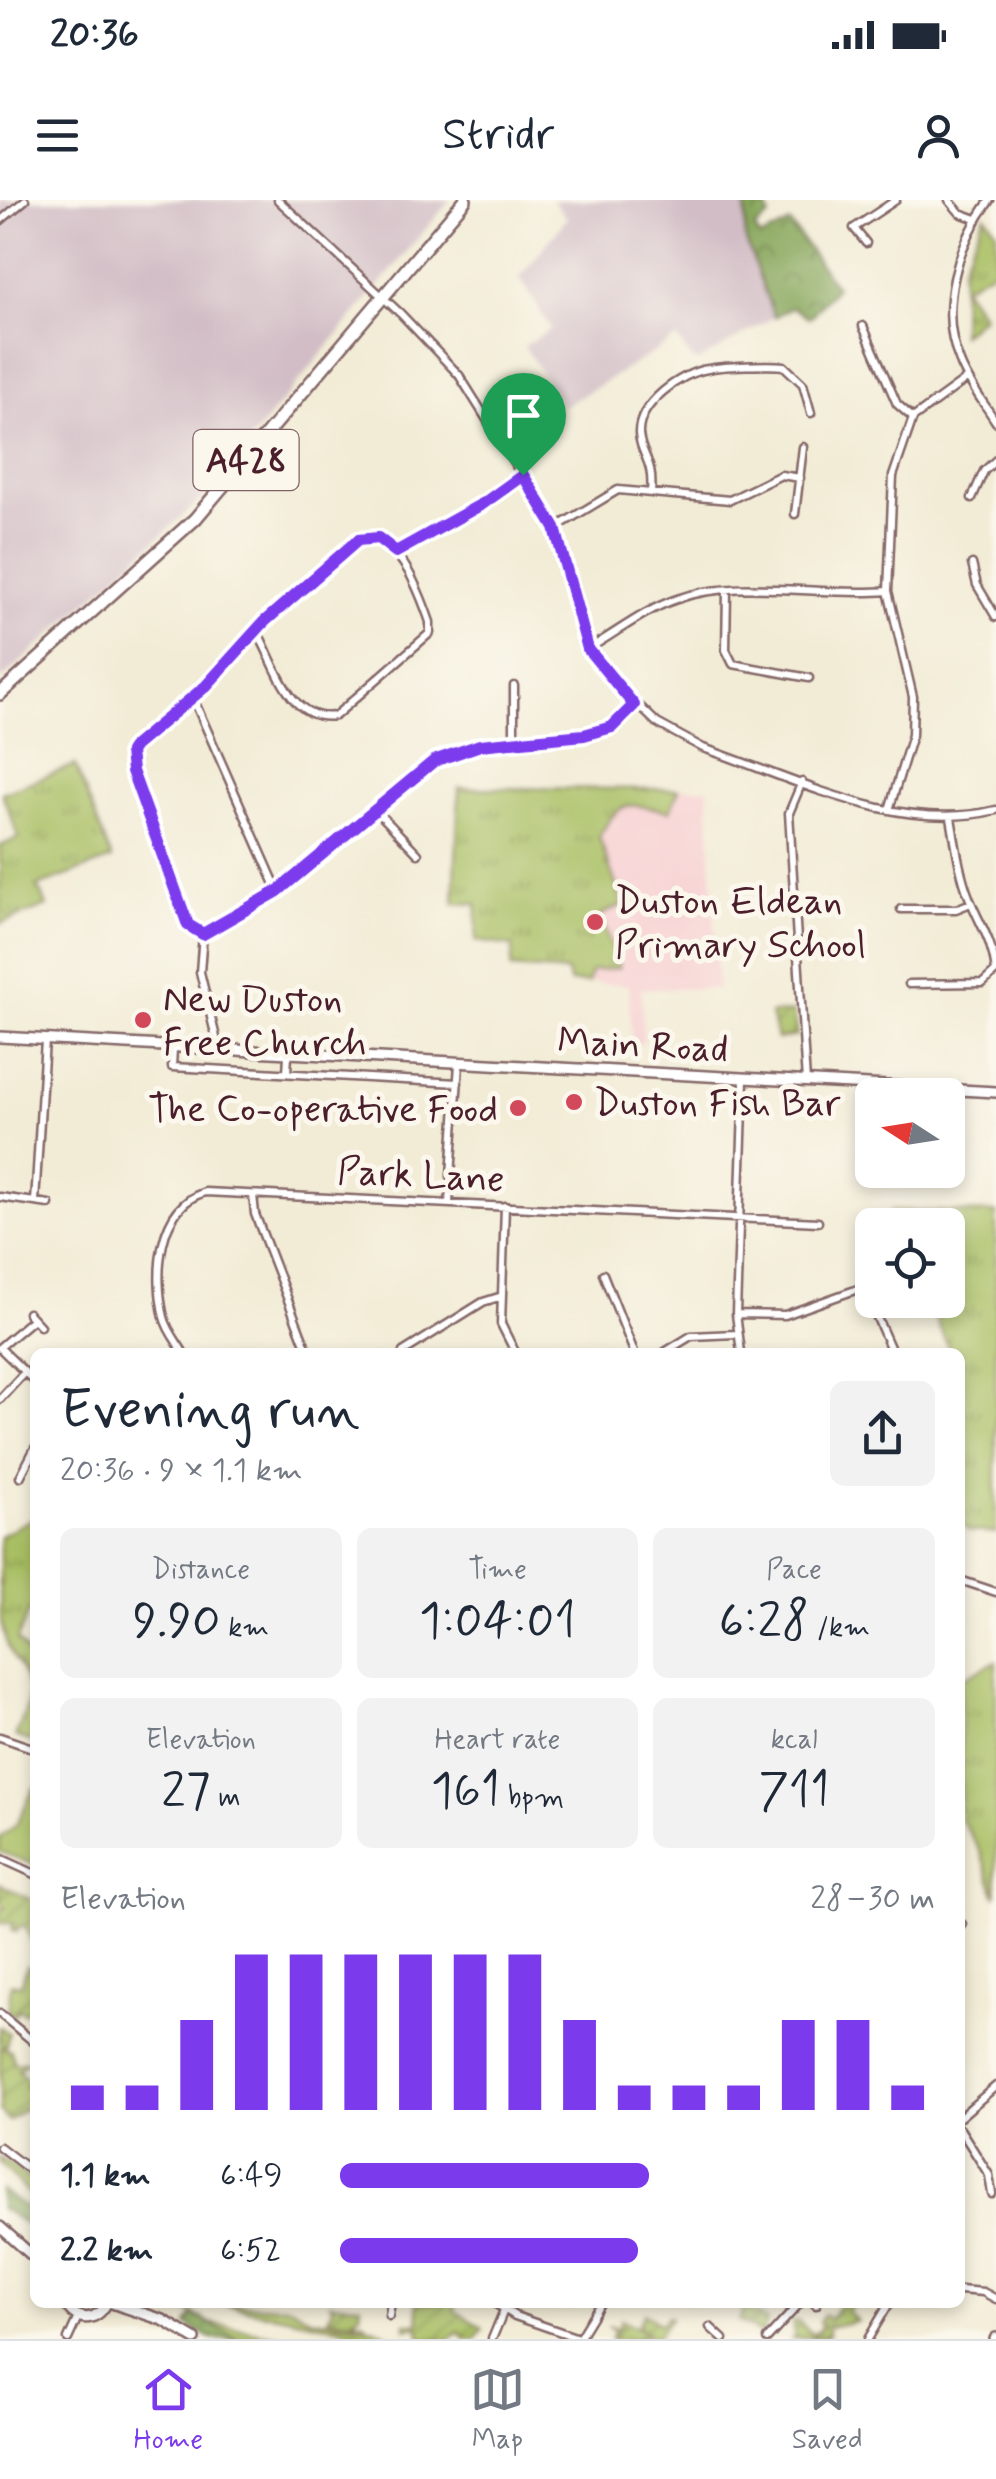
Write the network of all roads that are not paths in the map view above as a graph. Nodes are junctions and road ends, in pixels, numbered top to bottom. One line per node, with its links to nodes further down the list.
1 (25, 200): 8 (street)
2 (278, 200): 10 (street)
3 (465, 200): 10 (main road, A428)
4 (896, 200): 9 (street)
5 (949, 200): 7 (street)
6 (990, 200): 7 (street)
7 (976, 220): 12 (street)
8 (0, 221)
9 (866, 243)
10 (382, 296): 18 (street); 33 (main road, A428)
11 (863, 326): 14 (street)
12 (968, 378): 14 (street); 15 (street)
13 (812, 413): 20 (street)
14 (913, 418): 27 (street)
15 (996, 422)
16 (803, 447): 19 (street)
17 (996, 460): 21 (street)
18 (523, 475): 23 (street); 24 (street)
19 (800, 478): 20 (street); 22 (street)
20 (651, 492): 23 (street)
21 (972, 498)
22 (794, 514)
23 (555, 528): 30 (street)
24 (396, 552): 29 (street); 29 (street)
25 (972, 564): 28 (street)
26 (726, 590): 27 (street); 30 (street); 31 (street)
27 (888, 591): 39 (street)
28 (996, 617)
29 (258, 632): 34 (street)
30 (588, 649): 35 (street)
31 (809, 678)
32 (514, 686): 36 (street)
33 (0, 694)
34 (193, 698): 43 (street); 46 (street)
35 (634, 705): 36 (street); 37 (street)
36 (514, 742): 38 (street)
37 (802, 782): 39 (street); 58 (street)
38 (376, 810): 42 (street); 43 (street)
39 (889, 810): 41 (street)
40 (996, 810): 41 (street)
41 (952, 818): 44 (street)
42 (418, 854)
43 (278, 891): 46 (street)
44 (970, 903): 45 (street); 47 (street)
45 (902, 909)
46 (203, 934): 52 (street)
47 (996, 971): 48 (street)
48 (909, 984)
49 (0, 1037): 50 (street, Main Road)
50 (45, 1040): 51 (street, Main Road); 62 (street)
51 (173, 1048): 52 (street, Main Road); 55 (street)
52 (219, 1051): 53 (street, Main Road)
53 (288, 1055): 54 (street, Main Road); 55 (street)
54 (459, 1064): 56 (street, Main Road); 57 (street)
55 (287, 1073): 57 (street)
56 (744, 1079): 58 (street, Main Road); 66 (street)
57 (458, 1083): 63 (street)
58 (806, 1083): 59 (street, Main Road)
59 (996, 1092)
60 (253, 1195): 63 (street, Park Lane); 74 (street, Park Lane); 75 (street)
61 (0, 1197): 62 (street)
62 (36, 1202): 64 (street)
63 (449, 1203): 65 (street, Park Lane)
64 (49, 1204)
65 (505, 1206): 66 (street, Park Lane); 69 (street)
66 (740, 1221): 67 (street, Park Lane); 70 (street)
67 (818, 1222)
68 (603, 1274): 78 (street)
69 (499, 1298): 76 (street); 77 (street)
70 (736, 1314): 72 (street); 81 (street)
71 (40, 1326): 73 (street)
72 (736, 1334): 79 (street); 80 (street)
73 (0, 1347): 82 (street)
74 (181, 1348)
75 (306, 1348)
76 (409, 1348)
77 (513, 1348)
78 (632, 1348)
79 (672, 1348)
80 (740, 1348)
81 (890, 1348)
82 (24, 1374): 83 (street); 84 (street)
83 (30, 1378)
84 (0, 1399)
85 (30, 1468): 86 (street)
86 (20, 1477)
87 (965, 1582): 88 (street)
88 (996, 1592)
89 (0, 1737): 90 (street)
90 (30, 1748)
91 (0, 1858): 92 (street)
92 (30, 1872)
93 (0, 2014): 94 (street)
94 (30, 2039)
95 (996, 2086): 96 (street)
96 (965, 2113)
97 (965, 2137): 100 (street)
98 (0, 2147): 99 (street)
99 (30, 2170)
100 (992, 2194)
101 (0, 2227): 102 (street)
102 (30, 2254)
103 (965, 2290): 104 (street)
104 (995, 2302)
105 (70, 2308): 115 (street)
106 (102, 2308): 115 (street)
107 (126, 2308): 119 (street)
108 (390, 2308): 114 (street)
109 (501, 2308): 113 (street)
110 (598, 2308): 117 (street)
111 (795, 2308): 122 (street)
112 (886, 2308): 123 (street)
113 (504, 2310): 117 (street); 120 (street)
114 (389, 2316)
115 (78, 2317): 118 (street)
116 (717, 2326): 121 (street)
117 (580, 2338)
118 (68, 2339)
119 (195, 2339)
120 (492, 2339)
121 (723, 2339)
122 (767, 2339)
123 (868, 2339)

